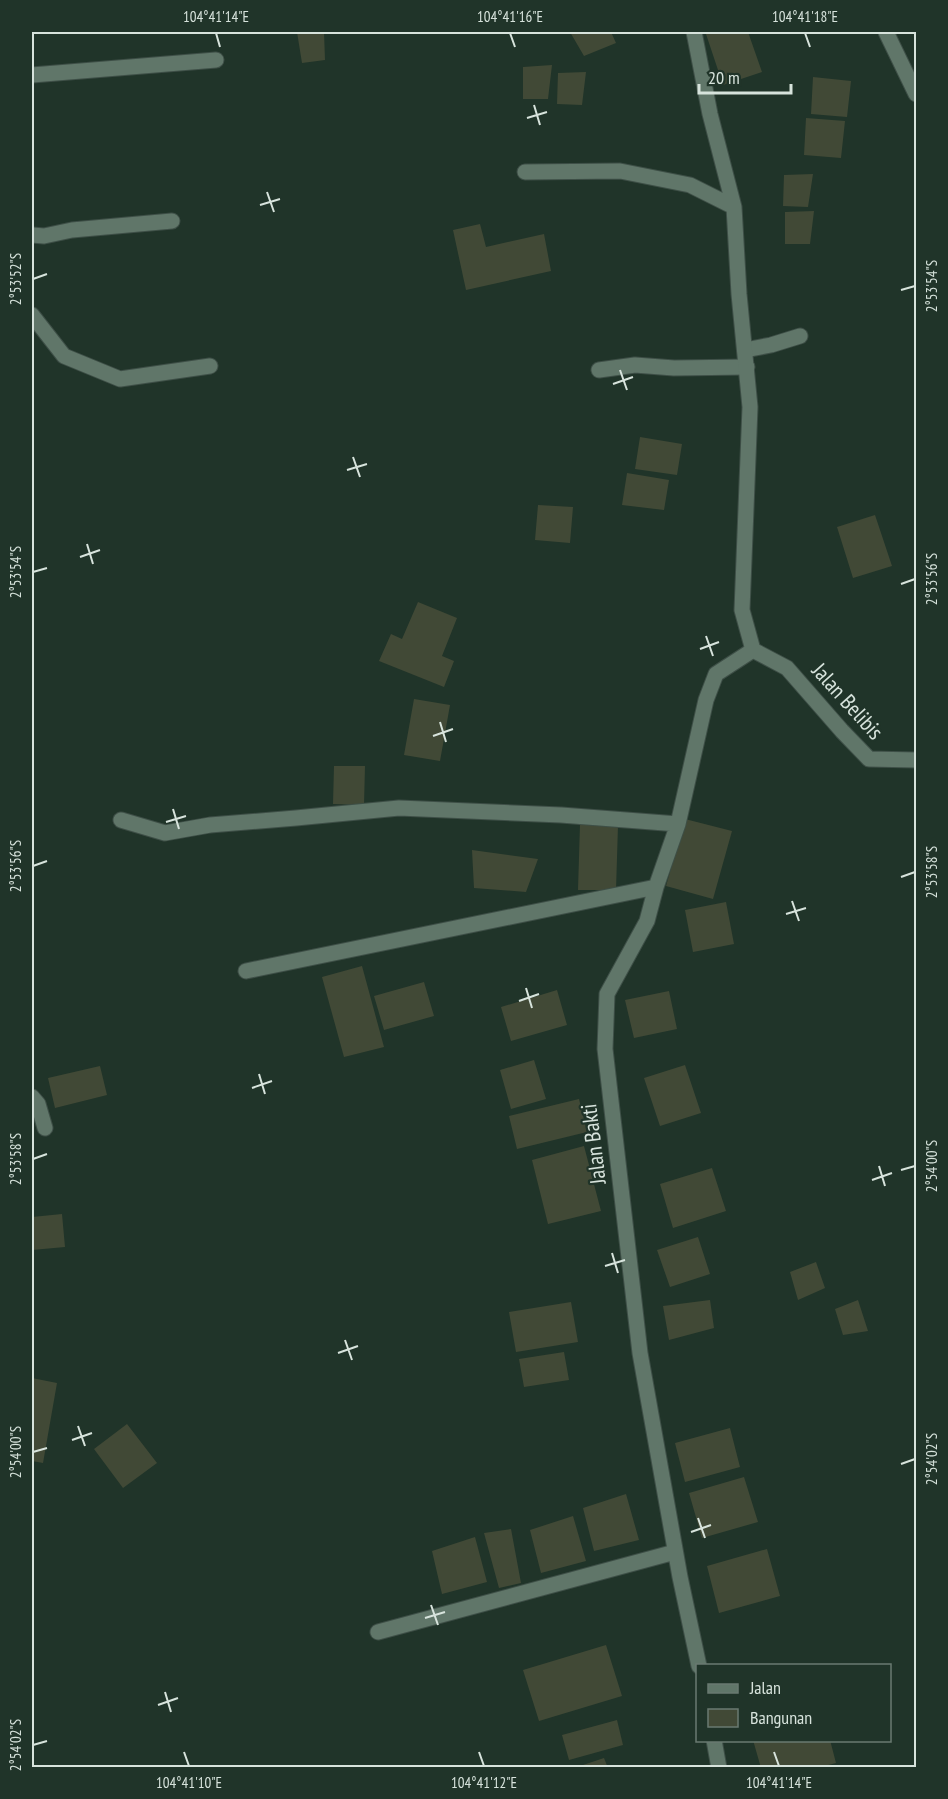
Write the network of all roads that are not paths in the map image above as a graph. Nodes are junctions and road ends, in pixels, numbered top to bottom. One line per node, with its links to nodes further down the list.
1 (694, 32): 7 (street)
2 (886, 32): 5 (street)
3 (216, 60): 4 (street)
4 (32, 75)
5 (916, 94)
6 (525, 172): 7 (street)
7 (734, 207): 12 (street)
8 (172, 221): 9 (street)
9 (32, 235)
10 (32, 315): 13 (street)
11 (800, 336): 12 (street)
12 (745, 350): 14 (street)
13 (210, 366)
14 (747, 367): 15 (street); 16 (street)
15 (599, 370)
16 (753, 650): 17 (street, Jalan Belibis); 19 (street, Jalan Bakti)
17 (916, 760)
18 (121, 820): 19 (street)
19 (678, 824): 20 (street, Jalan Bakti)
20 (656, 887): 21 (street); 24 (street, Jalan Bakti)
21 (246, 971)
22 (32, 1097): 23 (street)
23 (45, 1128)
24 (675, 1552): 25 (street); 26 (street, Jalan Bakti)
25 (378, 1632)
26 (699, 1664)
27 (714, 1742): 28 (street)
28 (719, 1767)

